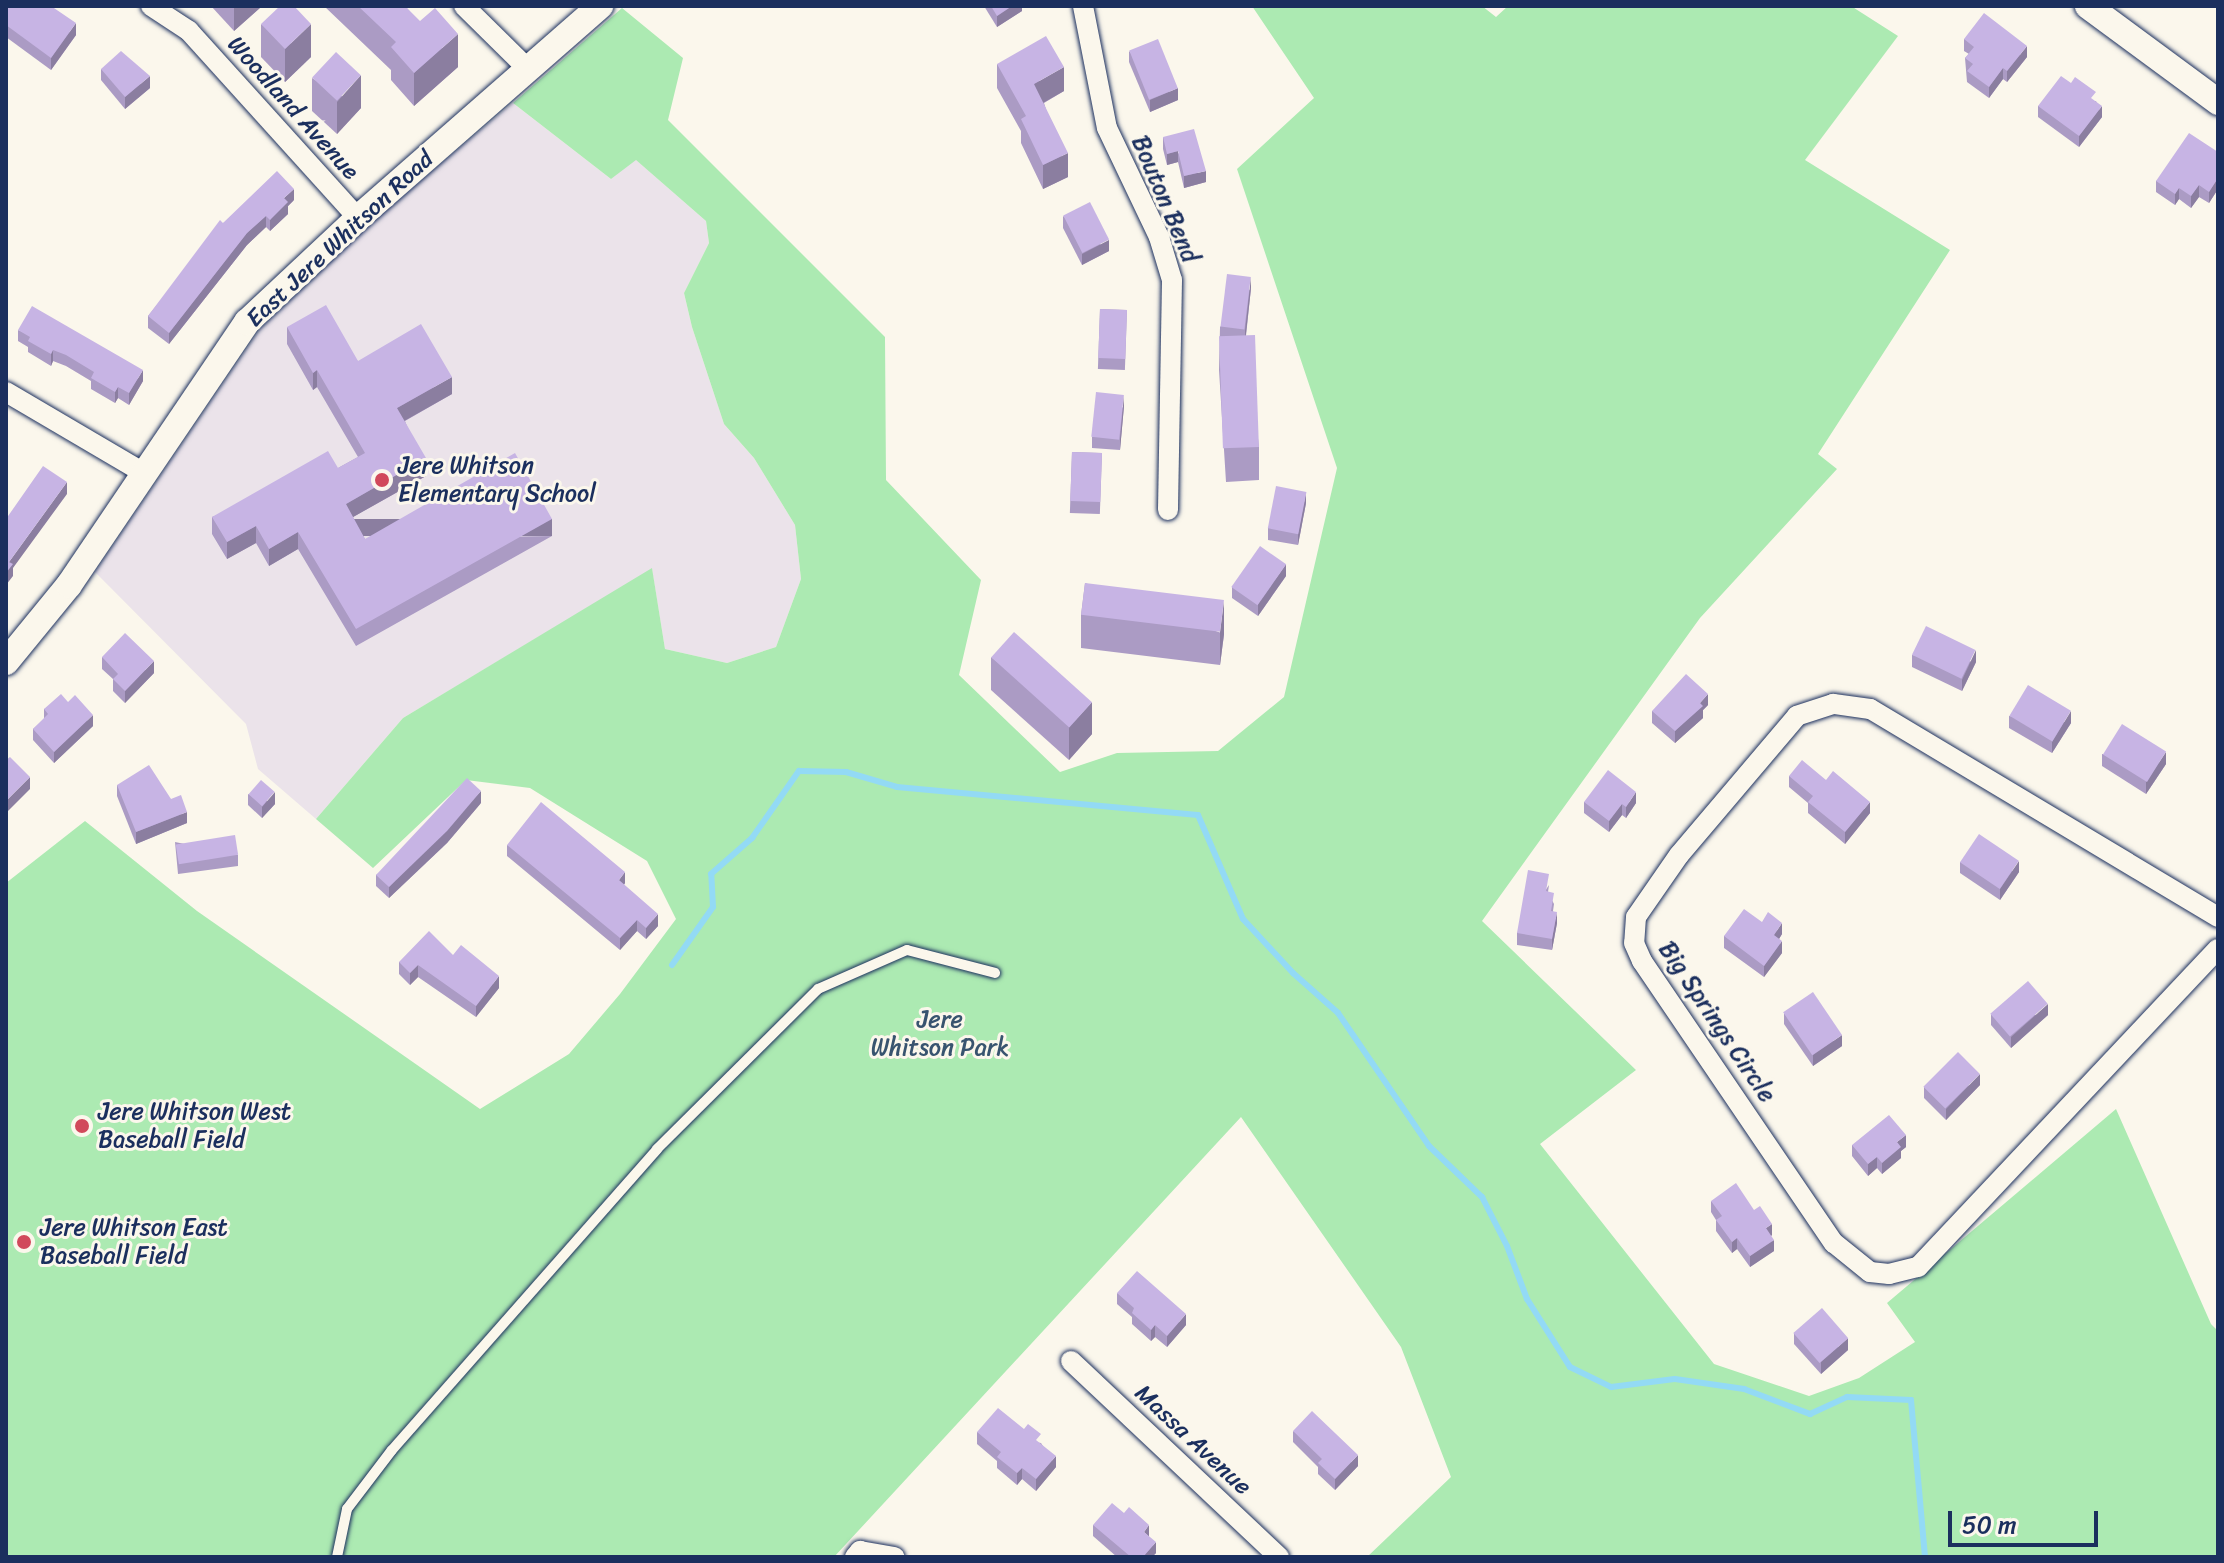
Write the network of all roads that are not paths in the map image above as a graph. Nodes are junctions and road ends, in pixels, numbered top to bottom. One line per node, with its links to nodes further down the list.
1 (151, 6): 8 (street, Woodland Avenue)
2 (464, 6): 6 (street)
3 (600, 6): 6 (street, East Jere Whitson Road)
4 (1083, 6): 11 (street, Bouton Bend)
5 (2088, 6): 7 (street)
6 (529, 70): 8 (street, East Jere Whitson Road)
7 (2218, 102)
8 (358, 218): 10 (street, East Jere Whitson Road)
9 (6, 392): 10 (street)
10 (146, 474): 12 (street, East Jere Whitson Road)
11 (1168, 510)
12 (6, 662)
13 (2218, 917): 14 (street, Big Springs Circle)
14 (2218, 949)
15 (995, 973): 17 (lane)
16 (1071, 1361): 20 (street, Massa Avenue)
17 (337, 1557)
18 (855, 1557): 19 (street)
19 (894, 1557)
20 (1279, 1557)

